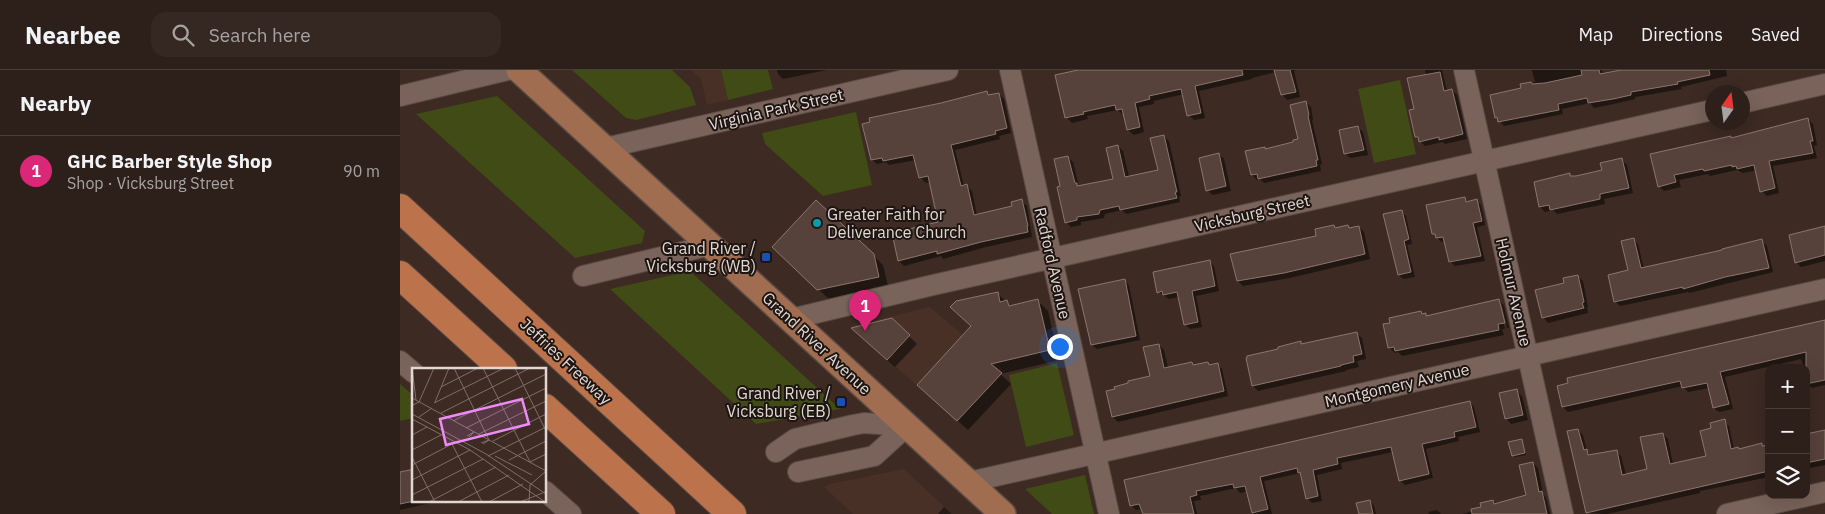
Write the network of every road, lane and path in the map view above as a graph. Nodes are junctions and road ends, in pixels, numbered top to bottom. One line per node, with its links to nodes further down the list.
1 (508, 70): 7 (street)
2 (520, 70): 10 (main road, Grand River Avenue)
3 (948, 70): 10 (street, Virginia Park Street)
4 (1010, 70): 14 (street, Radford Avenue)
5 (1464, 70): 11 (street, Holmur Avenue)
6 (1825, 84): 8 (street)
7 (400, 96)
8 (1750, 101)
9 (1705, 112): 11 (street, Vicksburg Street)
10 (605, 148): 13 (main road, Grand River Avenue)
11 (1484, 160): 14 (street, Vicksburg Street); 19 (street, Holmur Avenue)
12 (400, 208): 33 (highway, Jeffries Freeway)
13 (711, 246): 16 (street); 18 (main road, Grand River Avenue)
14 (1052, 258): 18 (street, Vicksburg Street); 26 (street, Radford Avenue)
15 (400, 275): 21 (highway)
16 (583, 276)
17 (1825, 289): 19 (street, Montgomery Avenue)
18 (791, 319): 24 (main road, Grand River Avenue)
19 (1528, 355): 26 (street, Montgomery Avenue); 36 (street, Holmur Avenue)
20 (400, 361): 22 (street)
21 (502, 368)
22 (412, 371)
23 (546, 409): 32 (highway)
24 (907, 426): 25 (street); 27 (street); 28 (main road, Grand River Avenue)
25 (776, 452)
26 (1096, 453): 28 (street, Montgomery Avenue); 35 (street, Radford Avenue)
27 (798, 472)
28 (968, 482): 34 (main road, Grand River Avenue)
29 (546, 492): 31 (street)
30 (1825, 492): 37 (street)
31 (563, 513)
32 (661, 514)
33 (732, 514)
34 (1003, 514)
35 (1109, 514)
36 (1563, 514)
37 (1727, 514)

